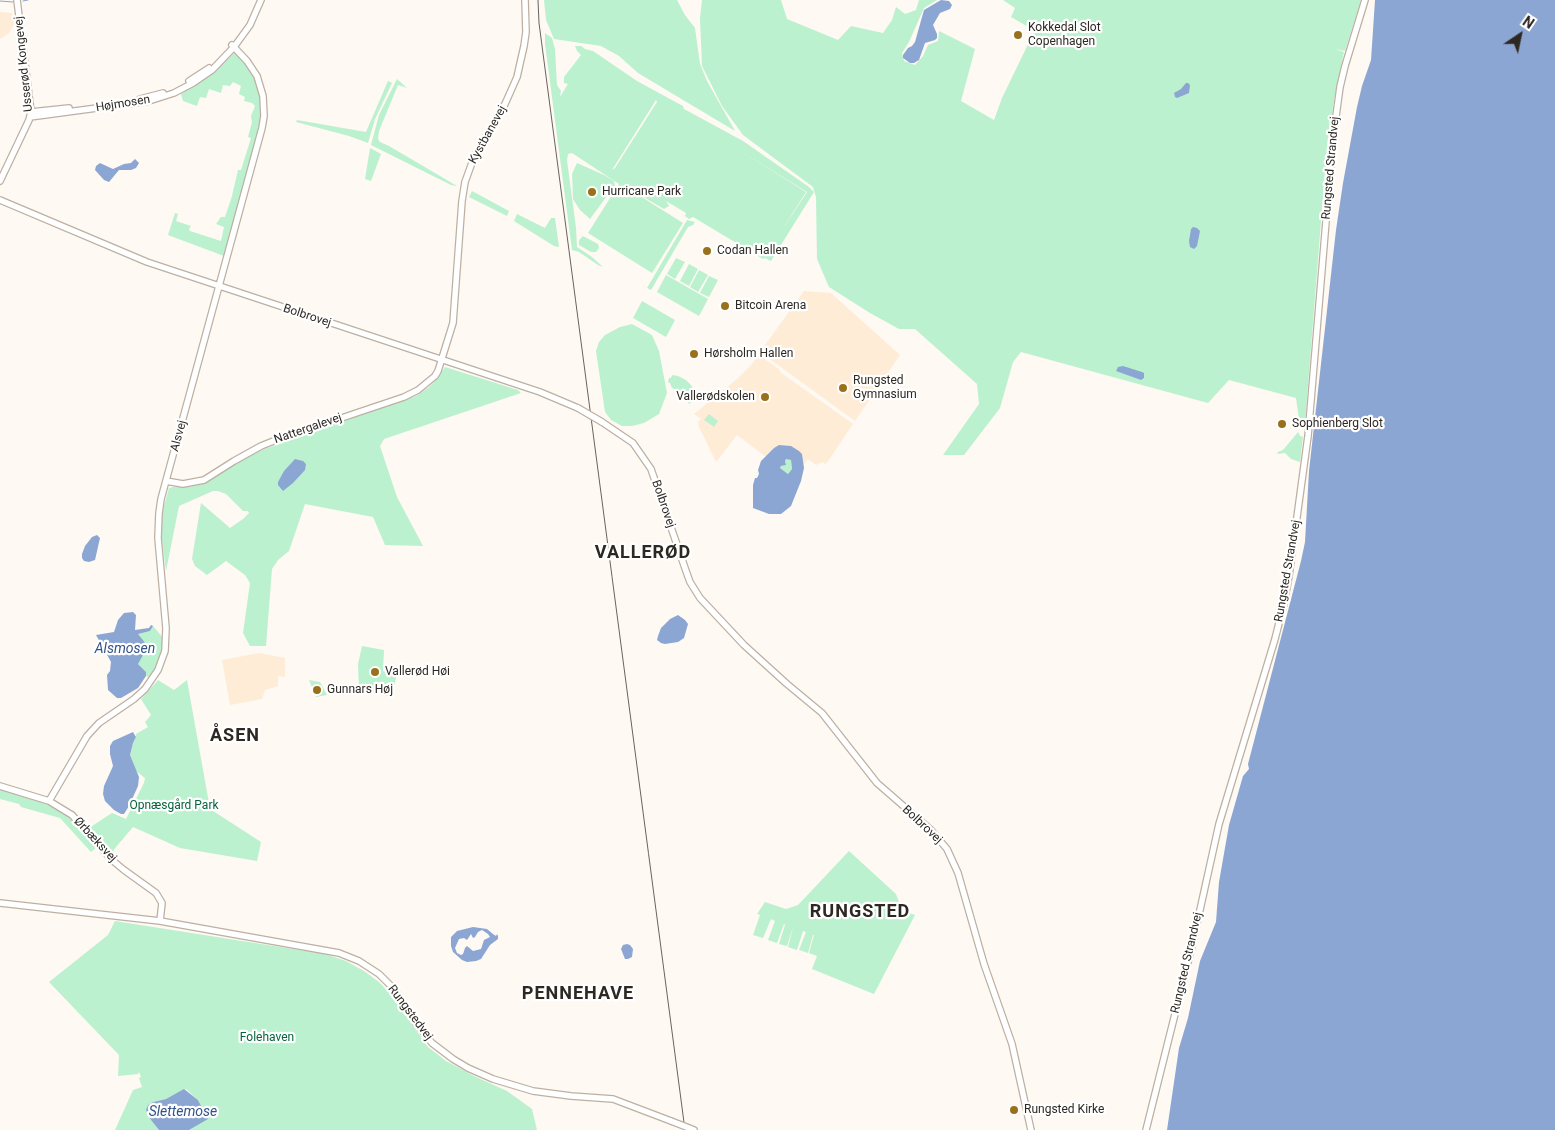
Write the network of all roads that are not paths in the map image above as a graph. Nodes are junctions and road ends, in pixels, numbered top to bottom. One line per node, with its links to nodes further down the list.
1 (17, 0): 6 (street, Usserød Kongevej)
2 (259, 0): 5 (street, Højmosen)
3 (525, 0): 10 (street, Kystbanevej)
4 (1366, 0): 18 (street, Rungsted Strandvej)
5 (233, 46): 6 (street, Højmosen); 9 (street, Alsvej)
6 (31, 114): 7 (street, Usserød Kongevej)
7 (0, 182)
8 (0, 200): 9 (street, Bolbrovej)
9 (218, 286): 10 (street, Bolbrovej); 11 (street, Alsvej)
10 (442, 360): 11 (street, Nattergalevej); 17 (street, Bolbrovej, bridge)
11 (166, 480): 13 (street, Alsvej)
12 (0, 786): 13 (street, Ørbæksvej)
13 (49, 801): 15 (street, Ørbæksvej)
14 (0, 903): 15 (street, Rungstedvej)
15 (160, 921): 16 (street, Rungstedvej, bridge)
16 (692, 1129)
17 (1031, 1130)
18 (1146, 1130)

